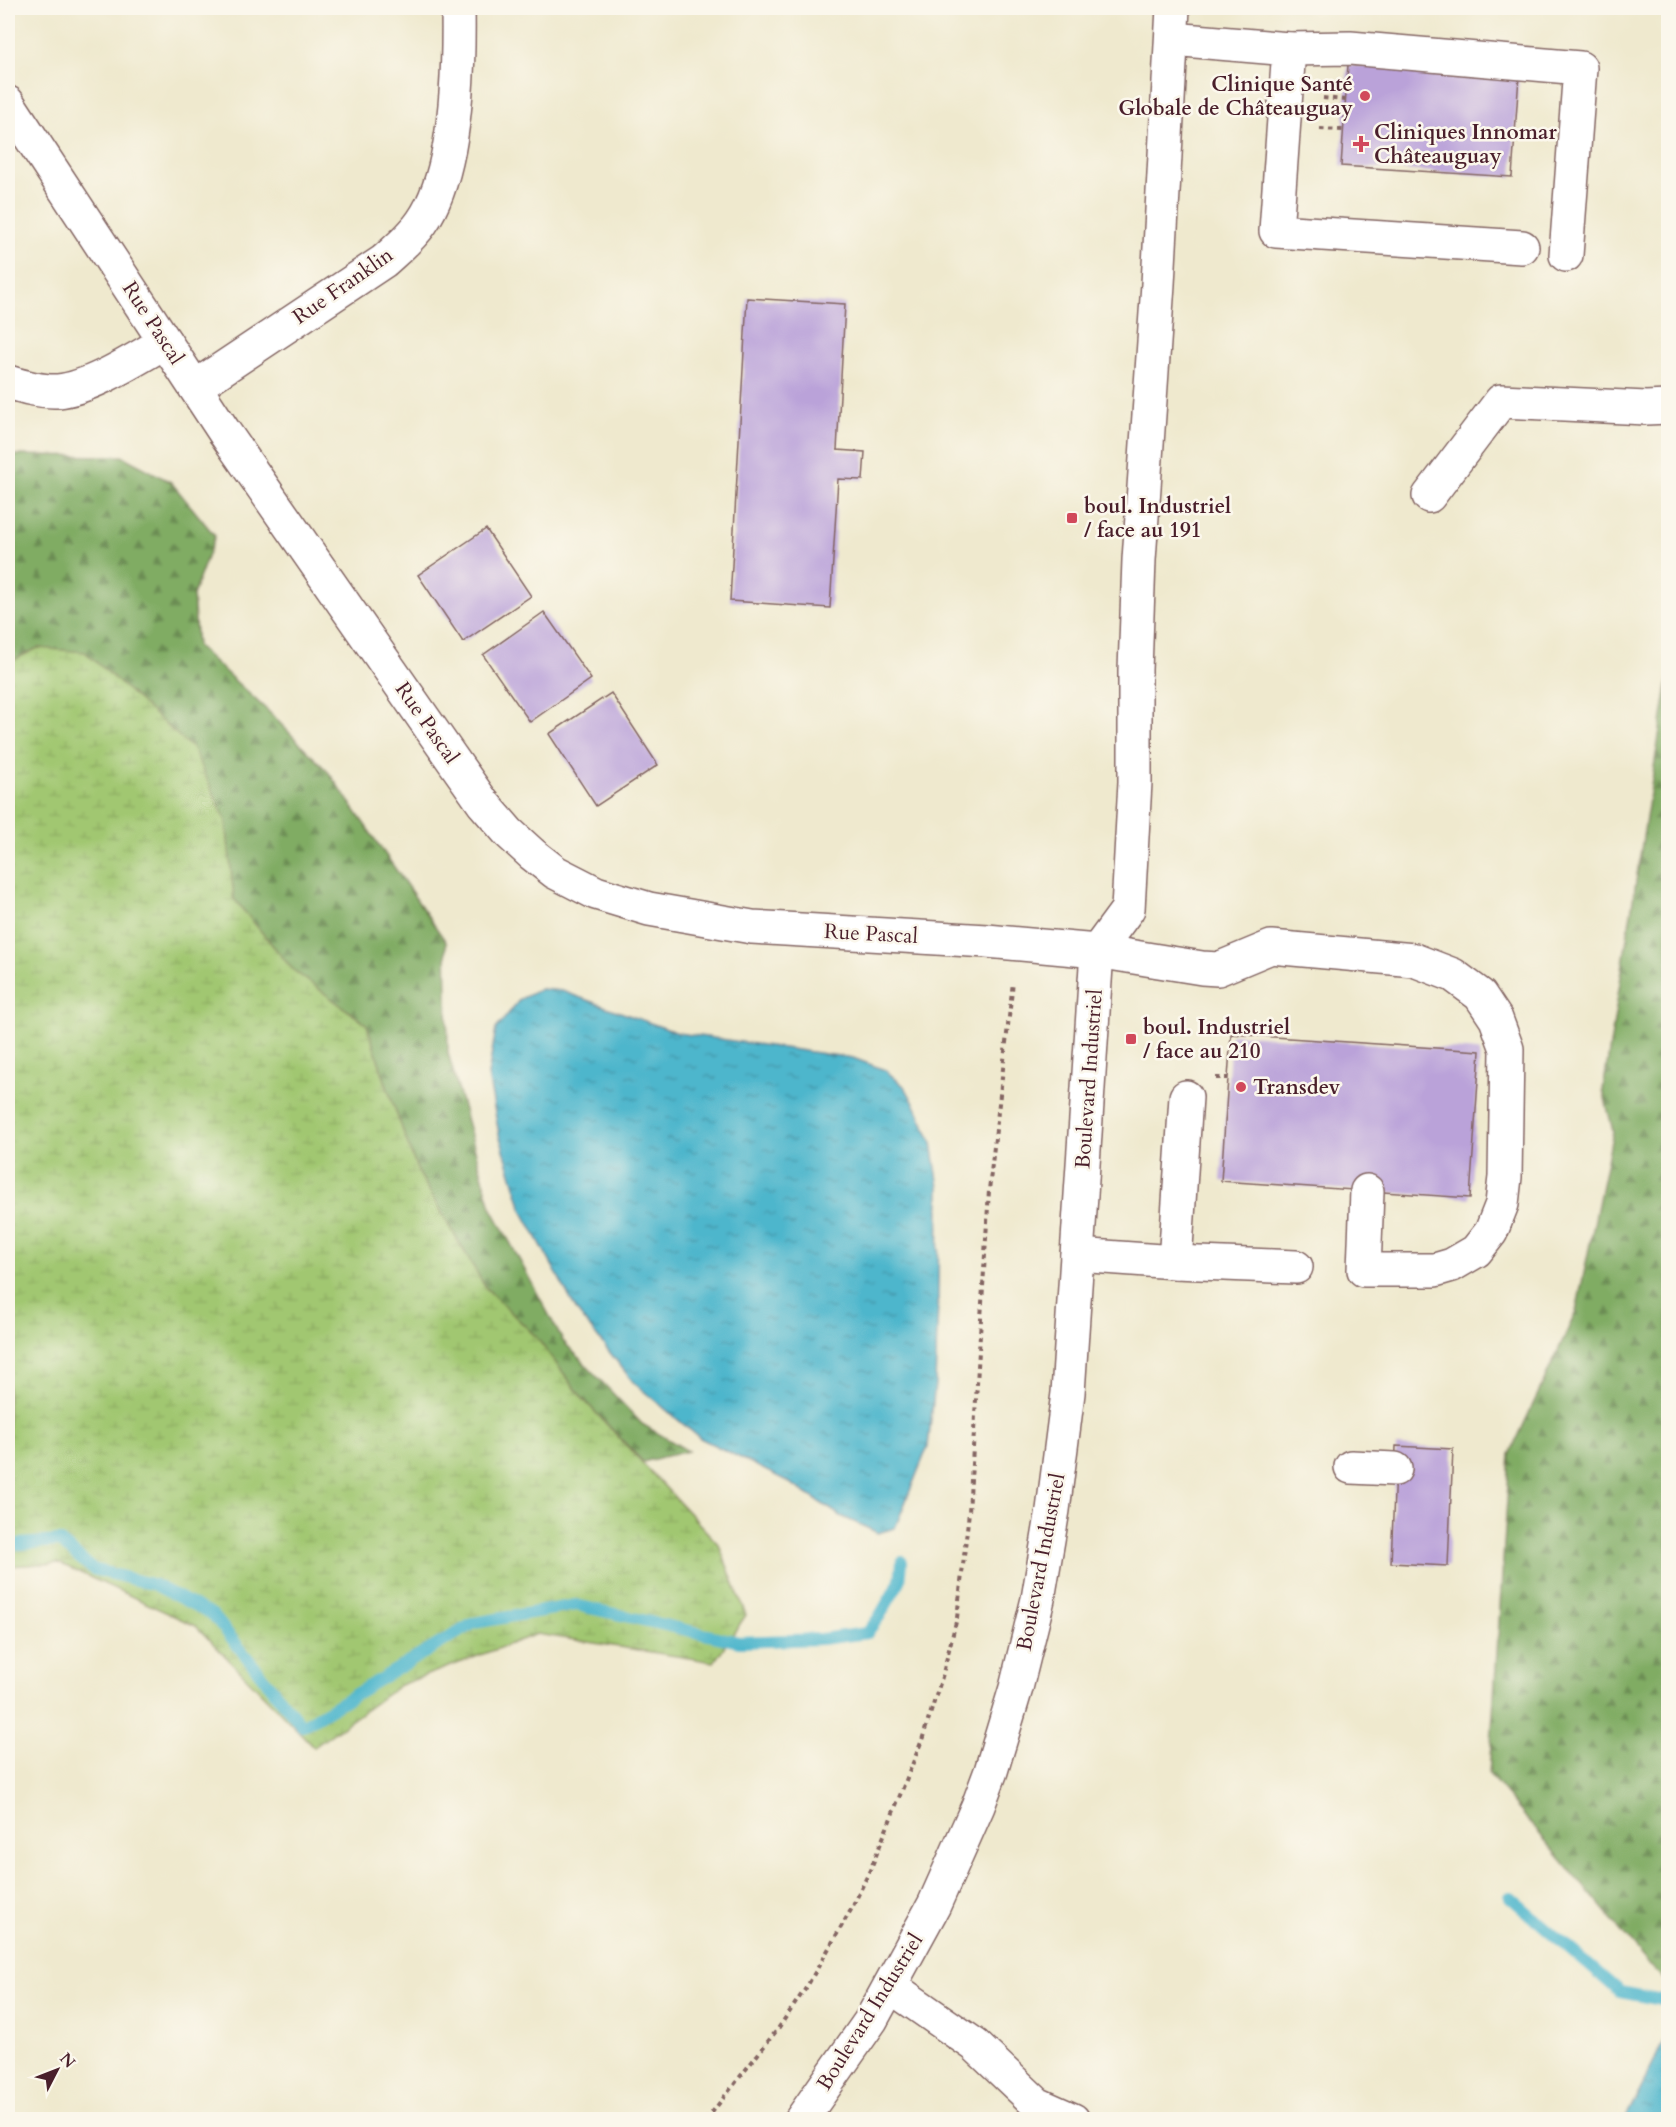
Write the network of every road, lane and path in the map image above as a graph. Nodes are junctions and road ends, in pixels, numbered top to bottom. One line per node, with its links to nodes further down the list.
1 (458, 8): 9 (street, Rue Franklin)
2 (1173, 23): 3 (street); 12 (street)
3 (1289, 49): 5 (street); 6 (street)
4 (8, 103): 7 (street, Rue Pascal)
5 (1522, 247)
6 (1566, 255)
7 (165, 342): 8 (street); 9 (street, Rue Pascal)
8 (8, 382)
9 (195, 387): 12 (street, Rue Pascal)
10 (1668, 407): 11 (street)
11 (1429, 496)
12 (1097, 951): 15 (street, Rue Pascal); 16 (street, Boulevard Industriel)
13 (1010, 998): 22 (path)
14 (1186, 1097): 17 (street)
15 (1367, 1191)
16 (1077, 1255): 17 (street); 21 (street, Boulevard Industriel)
17 (1175, 1262): 18 (street)
18 (1296, 1267)
19 (1351, 1467): 20 (street)
20 (1395, 1469)
21 (890, 1986): 23 (street, Boulevard Industriel); 24 (street)
22 (706, 2120)
23 (801, 2120)
24 (1073, 2120)

